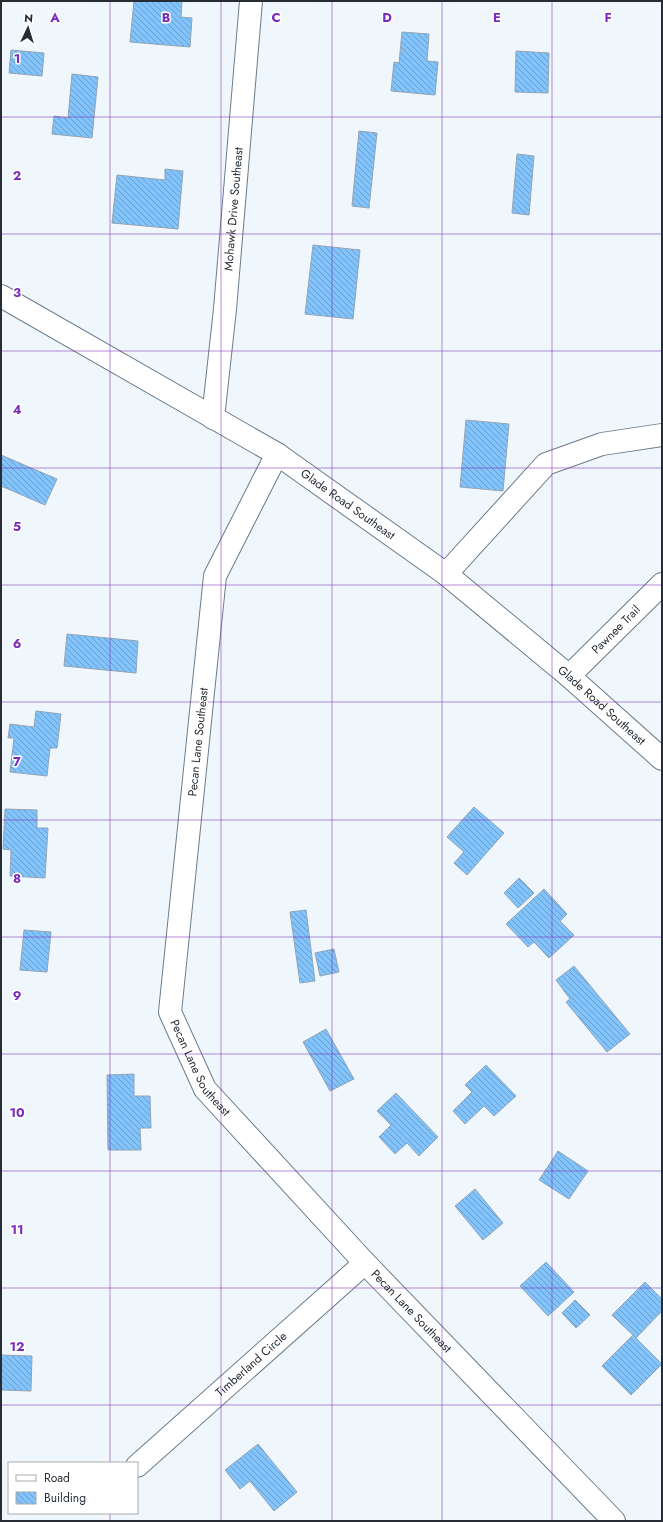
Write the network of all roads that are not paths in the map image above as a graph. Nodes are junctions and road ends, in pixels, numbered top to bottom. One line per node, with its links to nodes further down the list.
1 (251, 1): 3 (street, Mohawk Drive Southeast)
2 (1, 296): 3 (street, Glade Road Southeast)
3 (213, 418): 5 (street, Glade Road Southeast)
4 (662, 435): 6 (street)
5 (277, 454): 6 (street, Glade Road Southeast); 10 (street, Pecan Lane Southeast)
6 (446, 574): 8 (street, Glade Road Southeast)
7 (662, 584): 8 (street, Pawnee Trail)
8 (569, 676): 9 (street, Glade Road Southeast)
9 (662, 760)
10 (365, 1263): 11 (street, Timberland Circle); 12 (street, Pecan Lane Southeast)
11 (138, 1465)
12 (614, 1521)

